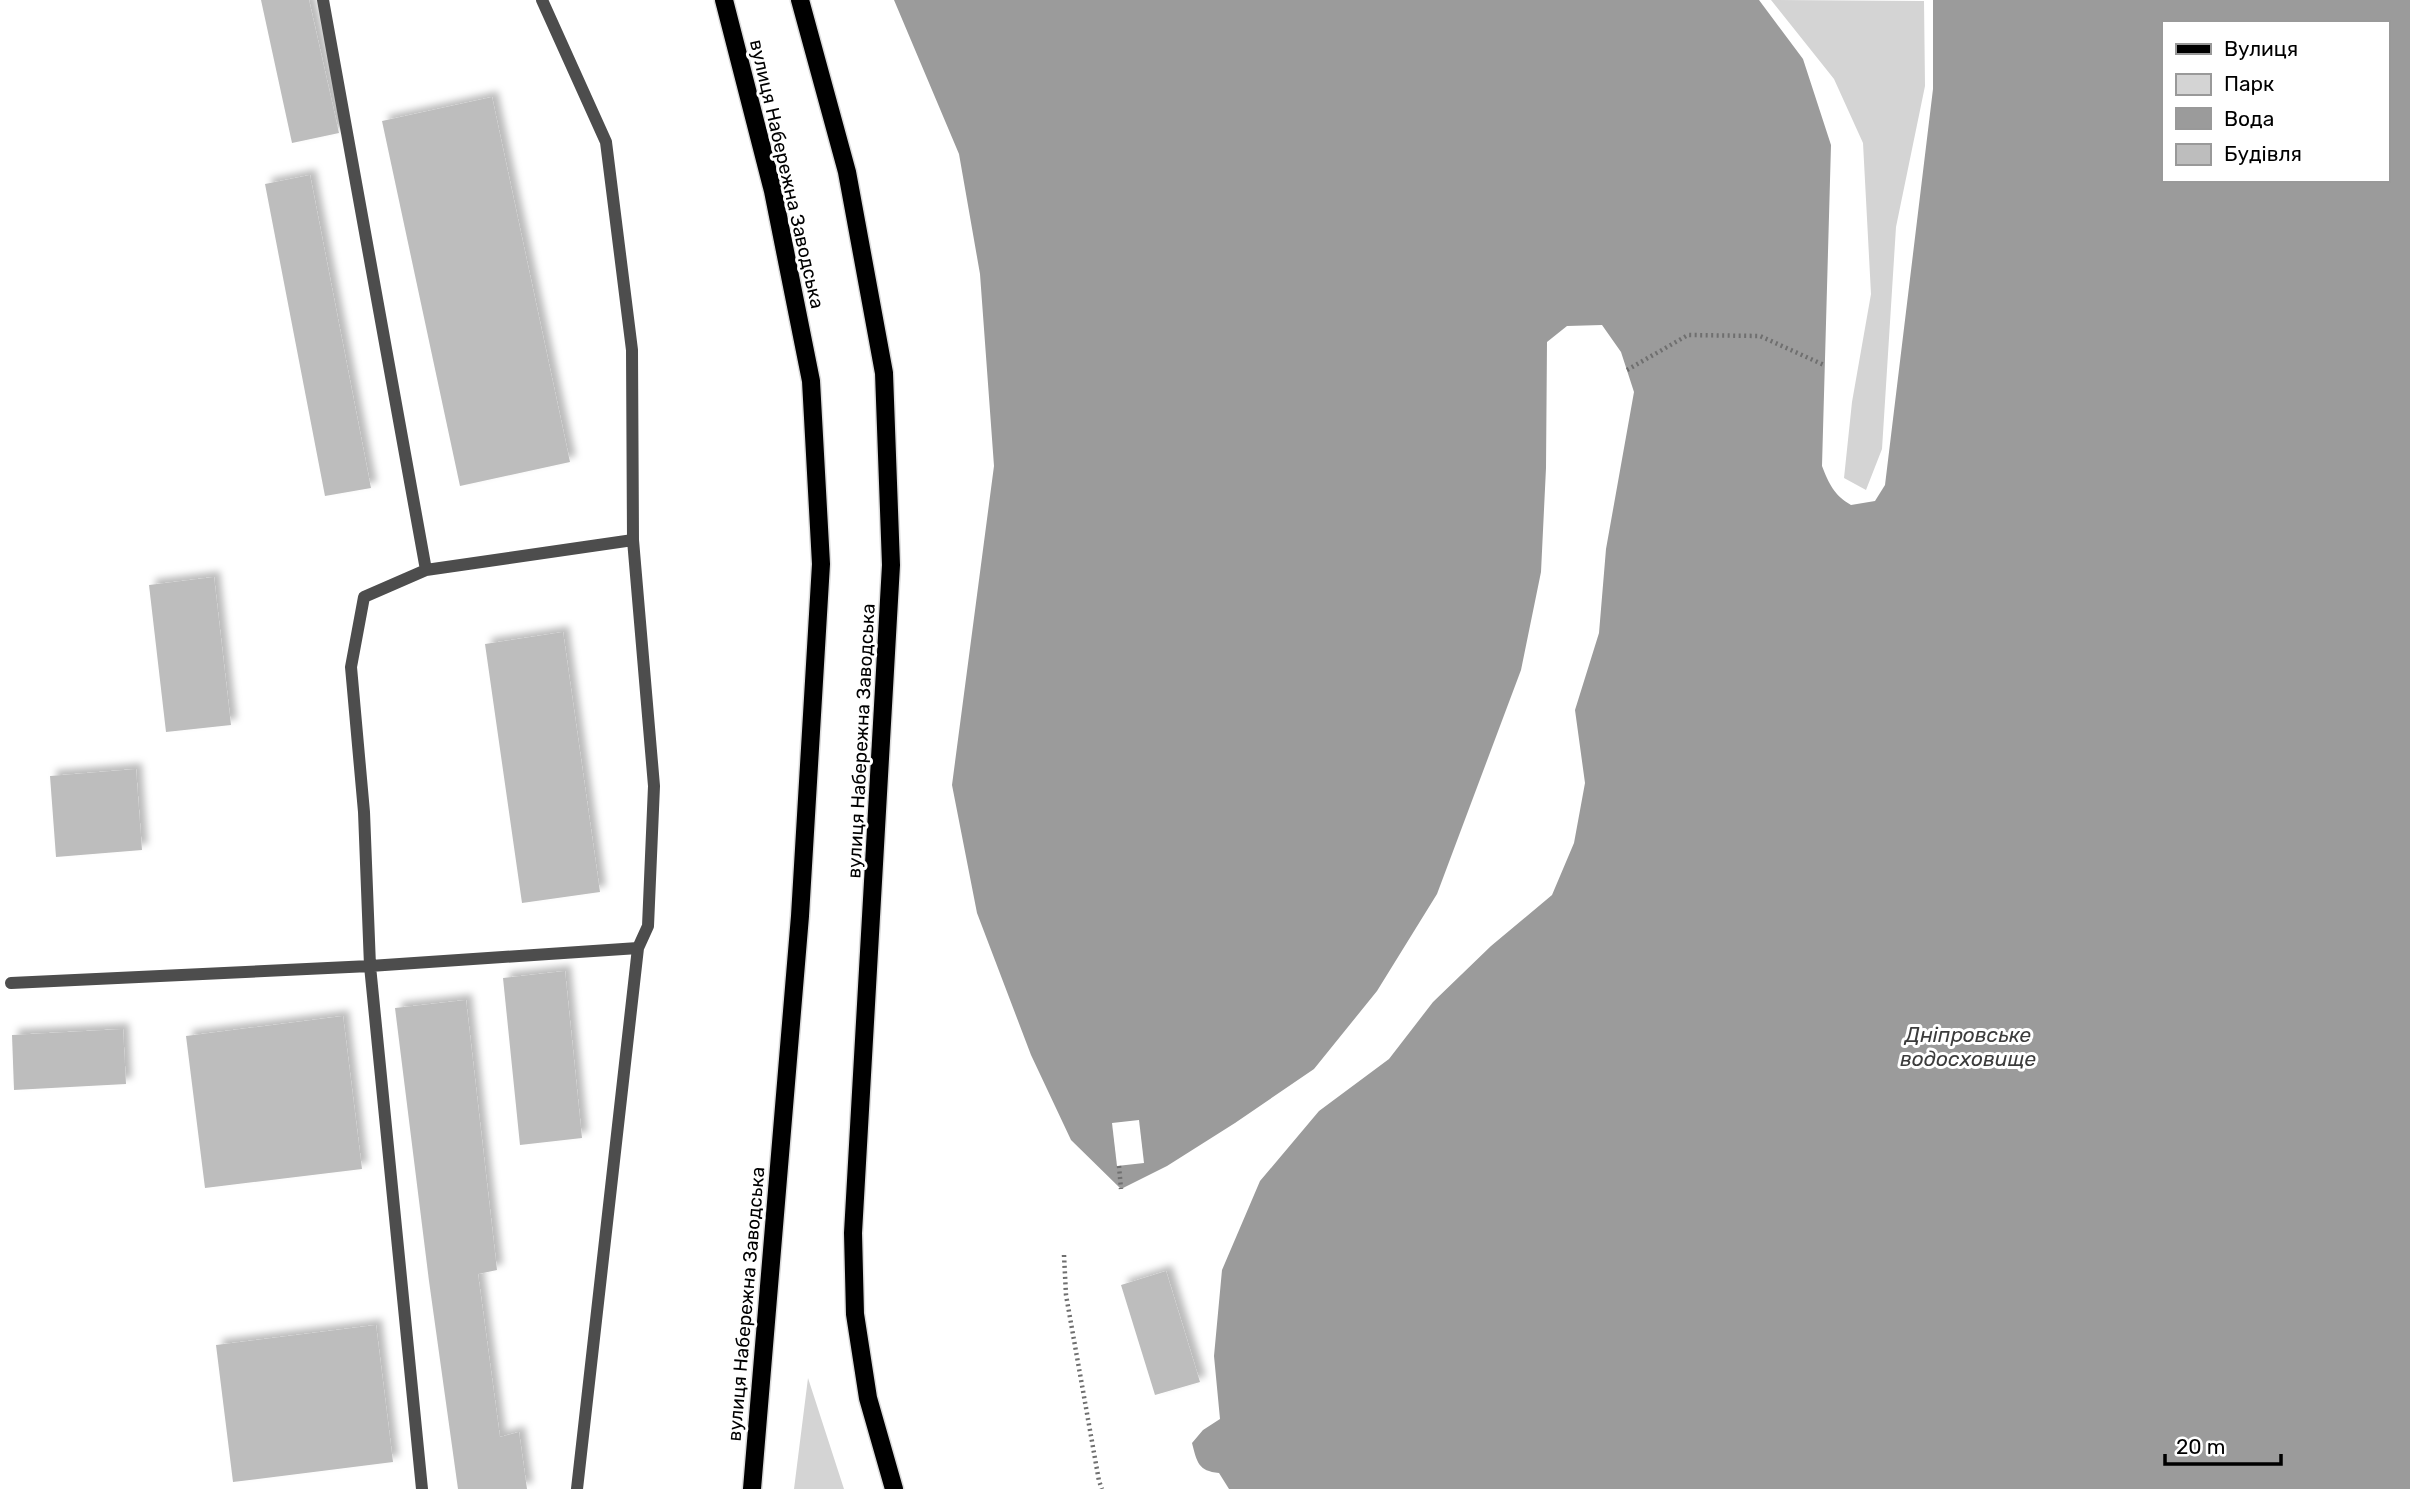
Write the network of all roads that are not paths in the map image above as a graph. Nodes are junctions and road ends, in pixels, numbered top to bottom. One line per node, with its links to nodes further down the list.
1 (323, 0): 6 (lane)
2 (542, 0): 5 (lane)
3 (724, 0): 12 (main road, вулиця Набережна Заводська)
4 (800, 0): 13 (main road, вулиця Набережна Заводська)
5 (633, 540): 6 (lane); 7 (lane)
6 (426, 570): 8 (lane)
7 (638, 948): 8 (lane); 11 (lane)
8 (370, 966): 9 (lane); 10 (lane)
9 (11, 983)
10 (422, 1489)
11 (577, 1489)
12 (752, 1489)
13 (894, 1489)

